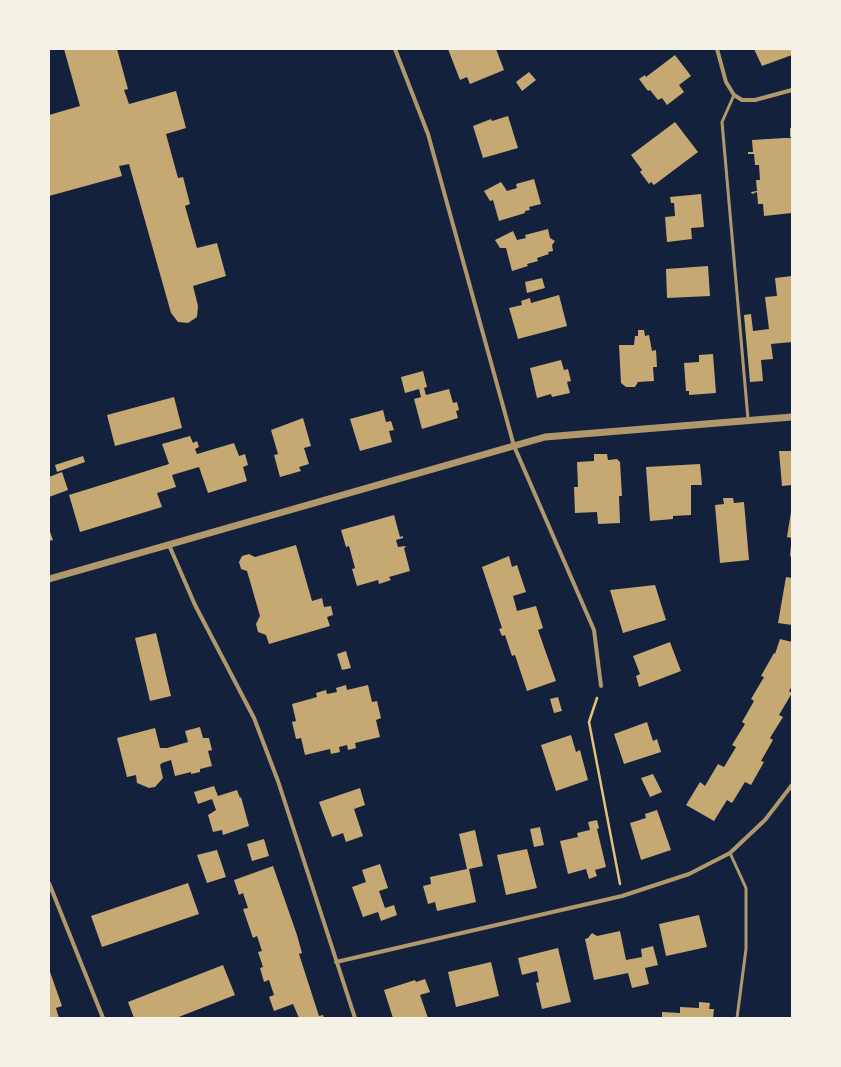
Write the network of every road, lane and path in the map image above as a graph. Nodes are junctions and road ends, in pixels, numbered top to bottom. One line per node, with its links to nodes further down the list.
1 (395, 49): 7 (street)
2 (717, 49): 4 (street)
3 (792, 90): 4 (street)
4 (734, 95): 6 (lane)
5 (792, 417): 6 (street)
6 (748, 419): 7 (street)
7 (514, 446): 8 (street); 10 (street)
8 (169, 545): 9 (street); 15 (street)
9 (49, 579)
10 (601, 686): 14 (path)
11 (792, 785): 12 (street)
12 (730, 853): 14 (street); 18 (lane)
13 (49, 884): 16 (street)
14 (622, 896): 15 (street)
15 (336, 962): 17 (street)
16 (103, 1018)
17 (355, 1018)
18 (737, 1018)

